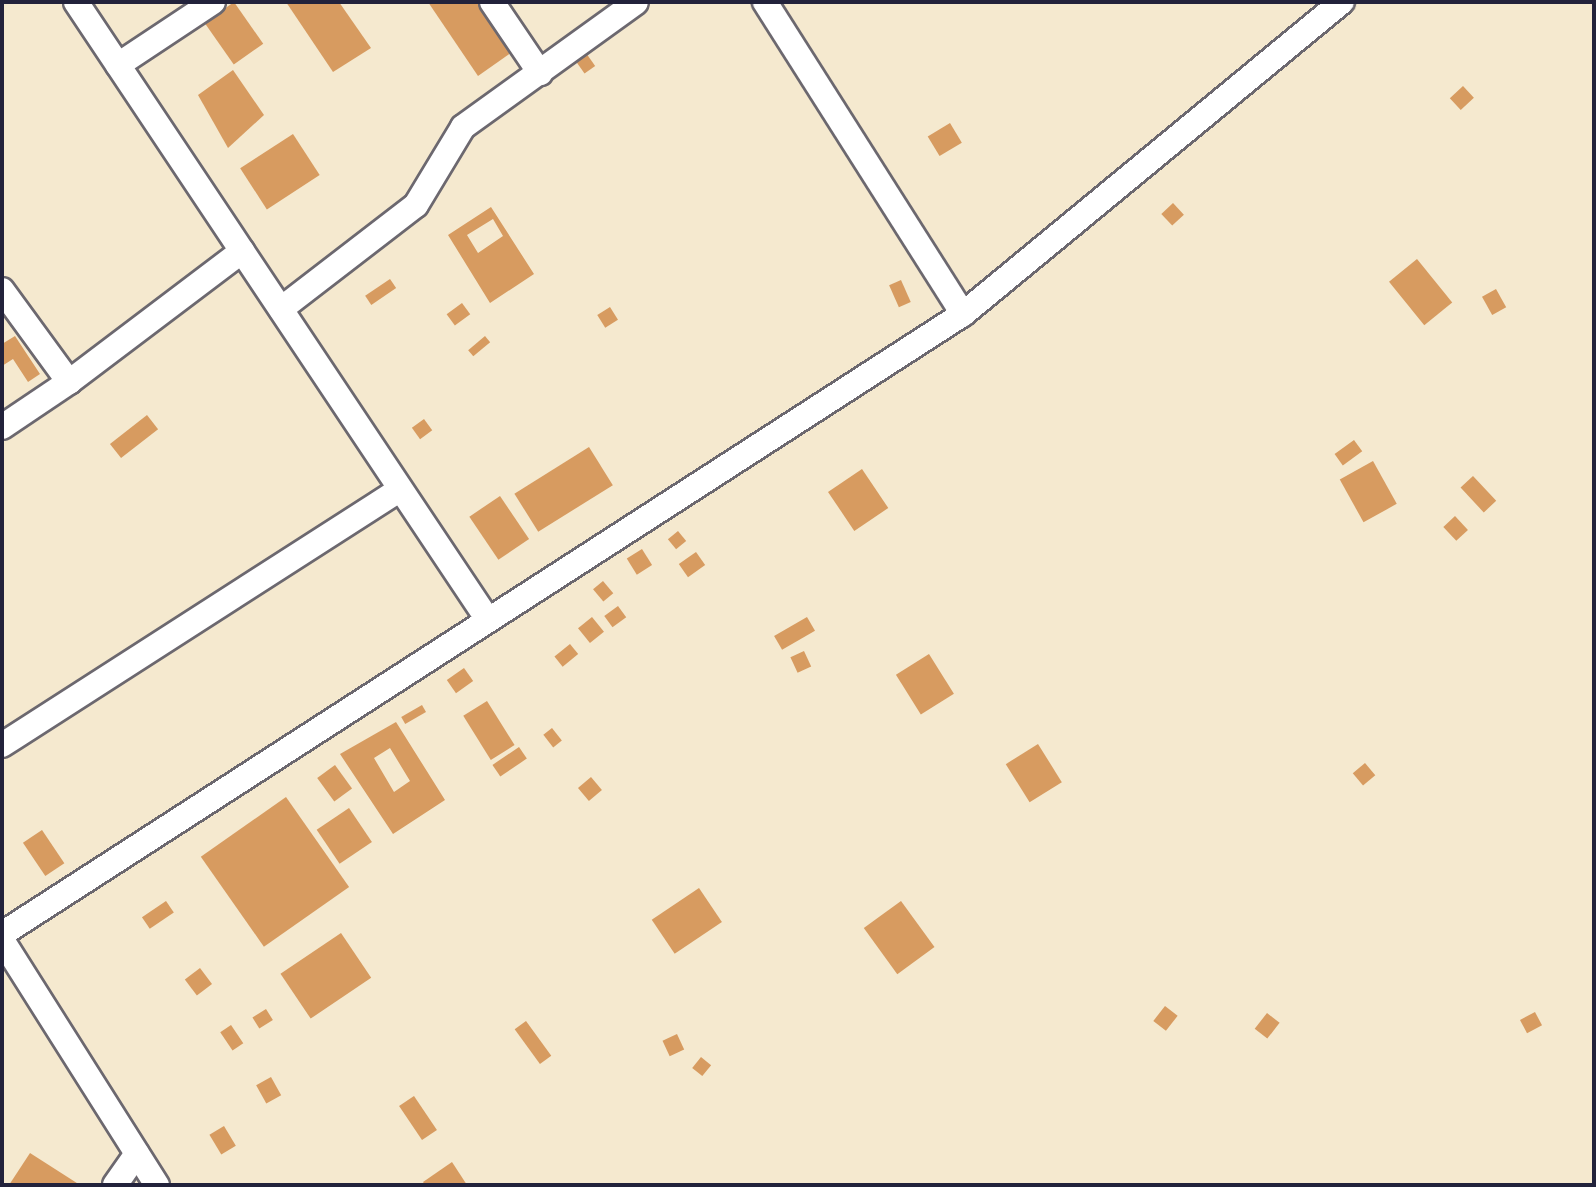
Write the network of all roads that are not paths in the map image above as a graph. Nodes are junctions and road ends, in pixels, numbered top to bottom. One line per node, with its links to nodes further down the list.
1 (76, 2): 7 (street)
2 (213, 2): 7 (street)
3 (492, 2): 8 (street)
4 (636, 2): 8 (street)
5 (765, 2): 12 (street)
6 (1342, 2): 12 (street)
7 (118, 65): 9 (street)
8 (540, 73): 11 (street)
9 (242, 251): 11 (street); 13 (street)
10 (2, 290): 13 (street)
11 (281, 309): 15 (street)
12 (963, 314): 16 (street)
13 (69, 382): 14 (street)
14 (2, 427)
15 (400, 489): 16 (street); 17 (street)
16 (488, 620): 18 (street)
17 (2, 745)
18 (2, 934)
19 (2, 940): 20 (street)
20 (137, 1154): 21 (street); 22 (street)
21 (115, 1185)
22 (157, 1185)

